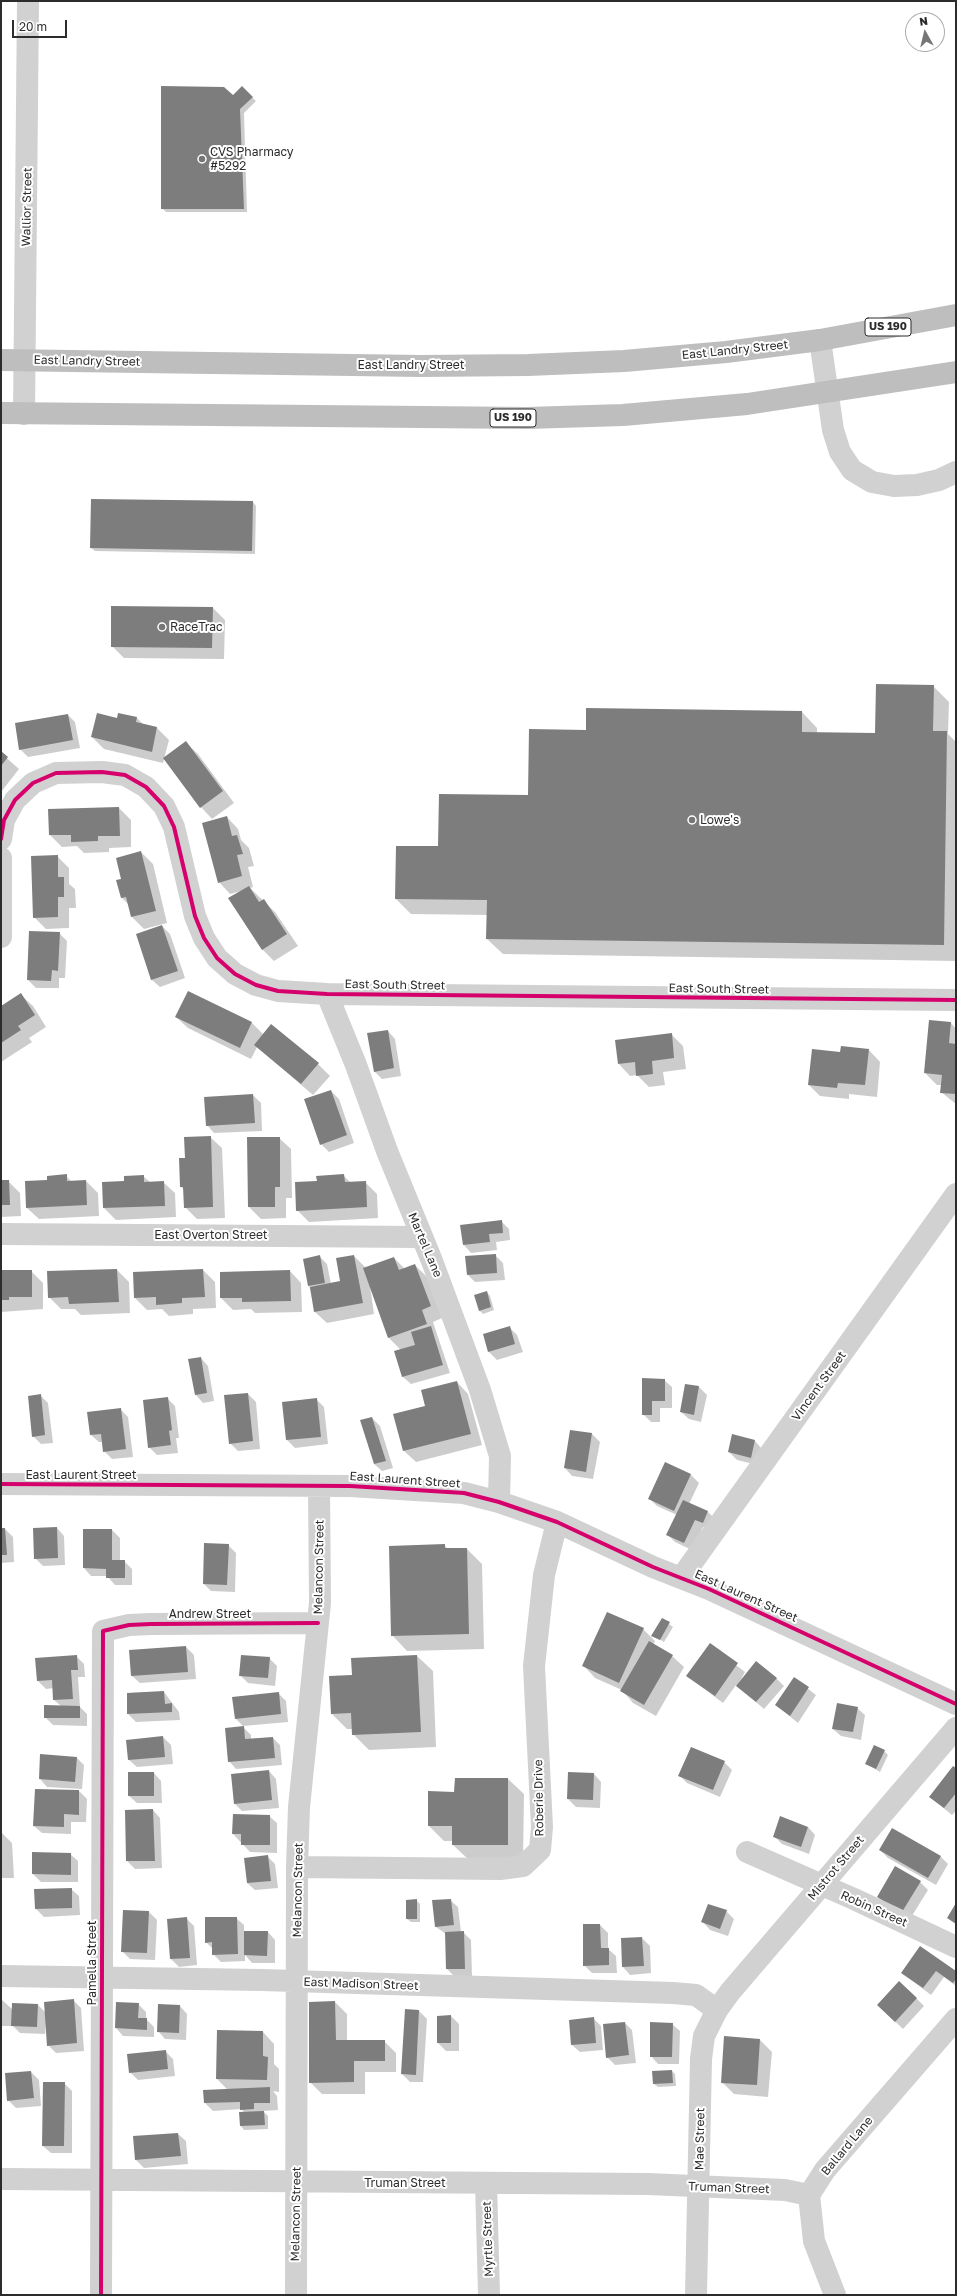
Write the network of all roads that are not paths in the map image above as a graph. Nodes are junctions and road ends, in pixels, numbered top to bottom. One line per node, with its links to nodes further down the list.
1 (28, 1): 5 (street, Wallior Street)
2 (956, 315): 3 (highway, US 190)
3 (820, 340): 5 (highway, East Landry Street / US 190); 7 (street)
4 (1, 360): 5 (highway, East Landry Street / US 190)
5 (25, 360): 9 (street, Wallior Street)
6 (956, 372): 7 (highway, US 190)
7 (827, 393): 9 (highway, US 190); 10 (street)
8 (1, 413): 9 (highway, US 190)
9 (24, 414)
10 (956, 472)
11 (1, 839): 14 (street, East South Street)
12 (1, 858): 13 (street)
13 (1, 937)
14 (326, 994): 15 (street, East South Street); 18 (street, Martel Lane)
15 (956, 1000)
16 (956, 1194): 23 (street, Vincent Street)
17 (1, 1234): 18 (street, East Overton Street)
18 (421, 1237): 21 (street, Martel Lane)
19 (1, 1484): 20 (street, East Laurent Street)
20 (319, 1486): 21 (street, East Laurent Street); 24 (street, Melancon Street)
21 (498, 1502): 22 (street, East Laurent Street)
22 (557, 1522): 23 (street, East Laurent Street); 29 (street, Roberie Drive)
23 (682, 1578): 26 (street, East Laurent Street)
24 (318, 1623): 25 (street, Andrew Street); 29 (street, Melancon Street)
25 (103, 1631): 33 (street, Pamella Street)
26 (956, 1704)
27 (956, 1728): 30 (street, Mistrot Street)
28 (747, 1852): 30 (street, Robin Street)
29 (297, 1867): 34 (street, Melancon Street)
30 (822, 1886): 31 (street, Robin Street); 35 (street, Mistrot Street)
31 (956, 1947)
32 (1, 1976): 33 (street, East Madison Street)
33 (102, 1978): 34 (street, East Madison Street); 38 (street, Pamella Street)
34 (297, 1982): 35 (street, East Madison Street); 39 (street, Melancon Street)
35 (717, 2010): 41 (street, Mae Street)
36 (956, 2019): 42 (street, Ballard Lane)
37 (1, 2179): 38 (street, Truman Street)
38 (101, 2180): 39 (street, Truman Street); 43 (street, Pamella Street)
39 (297, 2182): 40 (street, Truman Street); 44 (street, Melancon Street)
40 (486, 2183): 41 (street, Truman Street); 45 (street, Myrtle Street)
41 (698, 2188): 42 (street, Truman Street); 46 (street, Mae Street)
42 (809, 2195): 47 (street)
43 (101, 2295)
44 (296, 2295)
45 (489, 2295)
46 (696, 2295)
47 (835, 2295)

